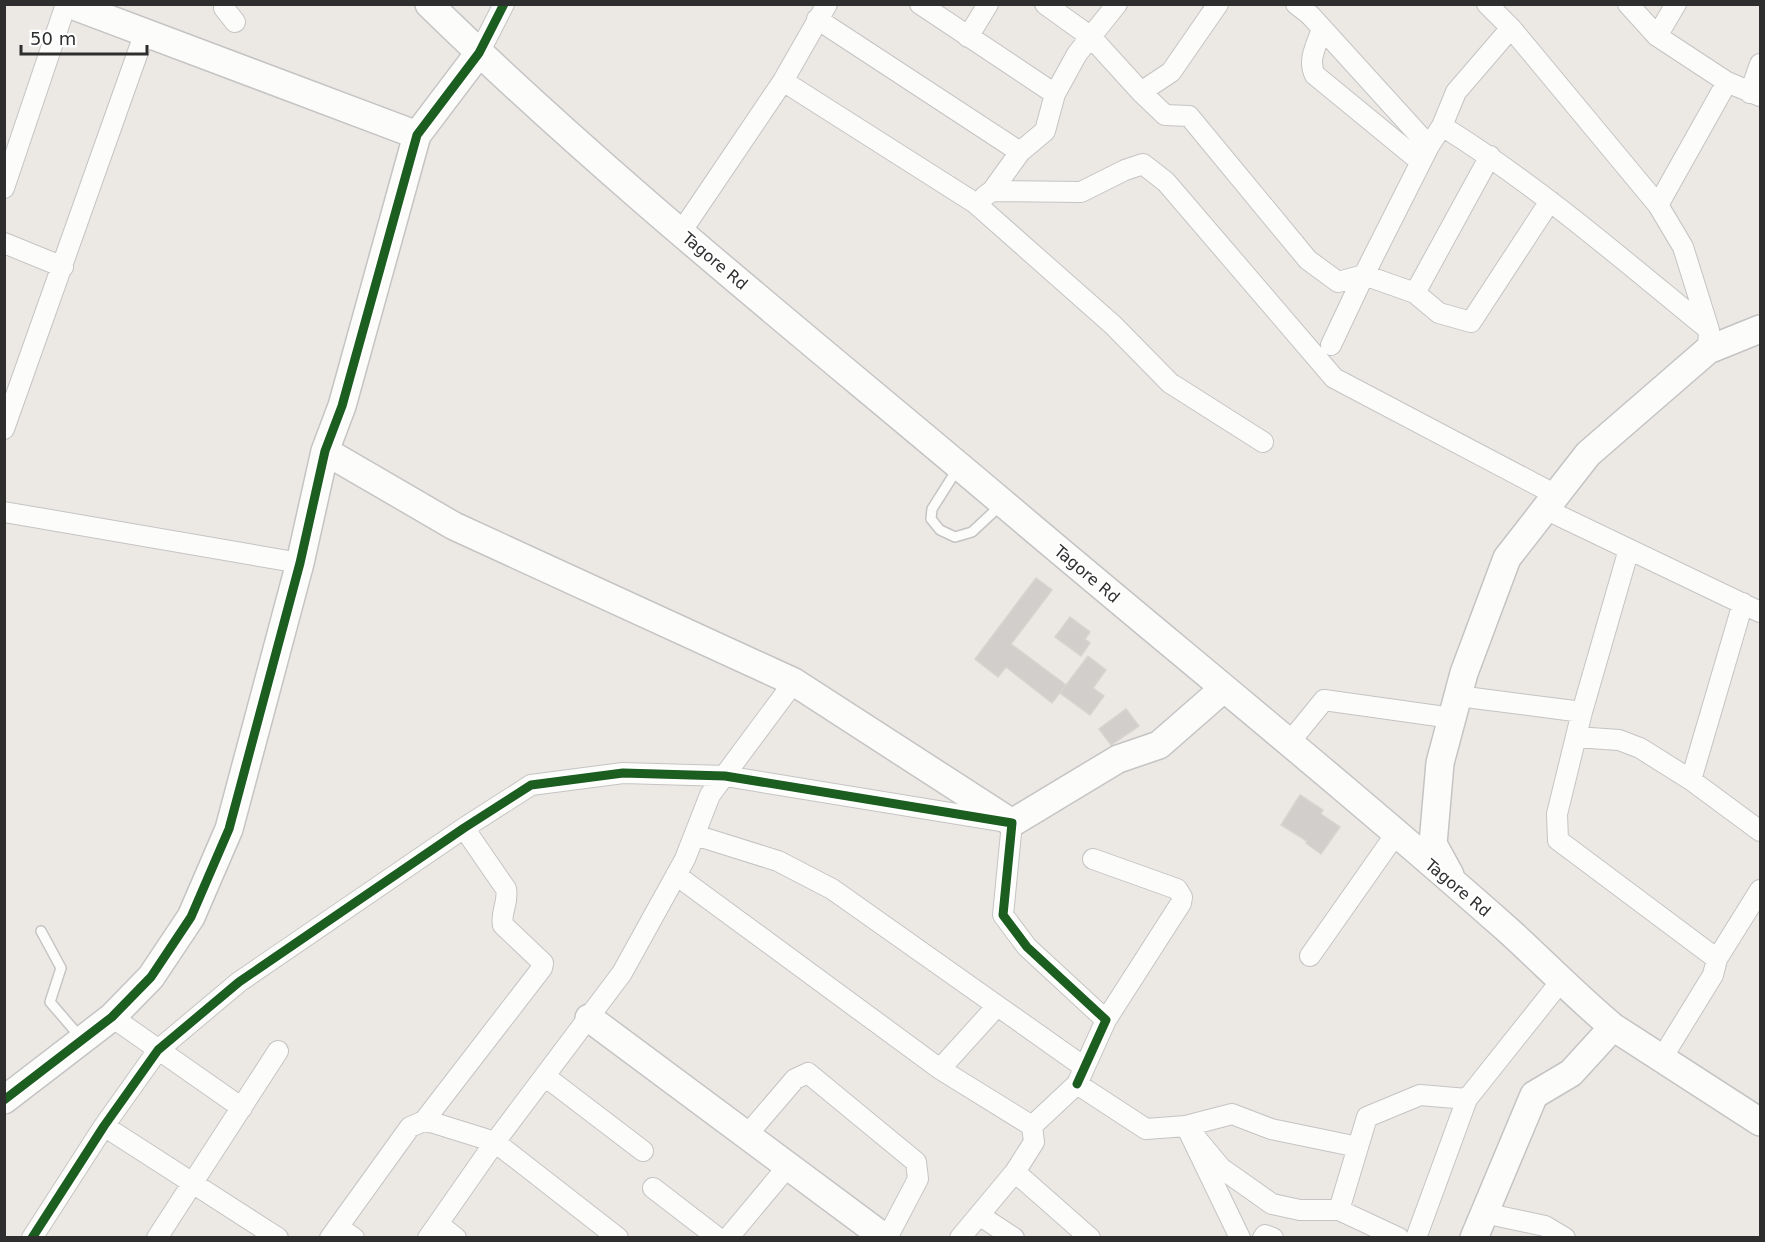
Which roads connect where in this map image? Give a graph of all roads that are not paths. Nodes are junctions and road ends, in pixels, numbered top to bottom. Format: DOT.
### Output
graph roads {
  1 [pos="68,4"];
  2 [pos="225,4"];
  3 [pos="429,4"];
  4 [pos="504,4"];
  5 [pos="920,4"];
  6 [pos="988,4"];
  7 [pos="1045,4"];
  8 [pos="1116,4"];
  9 [pos="1218,4"];
  10 [pos="1296,4"];
  11 [pos="1487,4"];
  12 [pos="1628,4"];
  13 [pos="1676,4"];
  14 [pos="822,12"];
  15 [pos="235,22"];
  16 [pos="1511,28"];
  17 [pos="1322,29"];
  18 [pos="144,35"];
  19 [pos="1657,36"];
  20 [pos="968,37"];
  21 [pos="1091,37"];
  22 [pos="479,53"];
  23 [pos="1761,64"];
  24 [pos="783,81"];
  25 [pos="1727,82"];
  26 [pos="1141,92"];
  27 [pos="1055,94"];
  28 [pos="1755,94"];
  29 [pos="1442,126"];
  30 [pos="417,135"];
  31 [pos="1020,152"];
  32 [pos="1425,154"];
  33 [pos="1490,156"];
  34 [pos="4,188"];
  35 [pos="992,191"];
  36 [pos="1550,201"];
  37 [pos="975,203"];
  38 [pos="1658,205"];
  39 [pos="681,232"];
  40 [pos="4,243"];
  41 [pos="63,267"];
  42 [pos="1364,275"];
  43 [pos="1415,293"];
  44 [pos="1761,329"];
  45 [pos="1708,340"];
  46 [pos="1331,345"];
  47 [pos="4,429"];
  48 [pos="1263,442"];
  49 [pos="325,451"];
  50 [pos="959,465"];
  51 [pos="1551,502"];
  52 [pos="1003,503"];
  53 [pos="4,512"];
  54 [pos="1629,549"];
  55 [pos="300,563"];
  56 [pos="1752,608"];
  57 [pos="794,682"];
  58 [pos="1223,689"];
  59 [pos="1455,707"];
  60 [pos="1582,712"];
  61 [pos="1576,737"];
  62 [pos="1289,742"];
  63 [pos="724,776"];
  64 [pos="1691,780"];
  65 [pos="1011,823"];
  66 [pos="464,828"];
  67 [pos="1761,831"];
  68 [pos="694,835"];
  69 [pos="1395,835"];
  70 [pos="1093,859"];
  71 [pos="676,874"];
  72 [pos="1457,888"];
  73 [pos="1761,890"];
  74 [pos="41,931"];
  75 [pos="1310,956"];
  76 [pos="1717,959"];
  77 [pos="1561,981"];
  78 [pos="997,1006"];
  79 [pos="112,1017"];
  80 [pos="589,1018"];
  81 [pos="1106,1020"];
  82 [pos="1613,1027"];
  83 [pos="82,1040"];
  84 [pos="158,1050"];
  85 [pos="278,1052"];
  86 [pos="1662,1058"];
  87 [pos="940,1069"];
  88 [pos="1081,1076"];
  89 [pos="546,1077"];
  90 [pos="1467,1099"];
  91 [pos="4,1100"];
  92 [pos="242,1108"];
  93 [pos="424,1121"];
  94 [pos="1761,1122"];
  95 [pos="104,1126"];
  96 [pos="1032,1126"];
  97 [pos="1186,1126"];
  98 [pos="747,1135"];
  99 [pos="495,1142"];
  100 [pos="1358,1147"];
  101 [pos="643,1151"];
  102 [pos="788,1166"];
  103 [pos="1015,1172"];
  104 [pos="193,1183"];
  105 [pos="653,1188"];
  106 [pos="1339,1210"];
  107 [pos="979,1215"];
  108 [pos="1479,1225"];
  109 [pos="433,1231"];
  110 [pos="341,1234"];
  111 [pos="738,1234"];
  112 [pos="32,1238"];
  113 [pos="157,1238"];
  114 [pos="278,1238"];
  115 [pos="456,1238"];
  116 [pos="618,1238"];
  117 [pos="718,1238"];
  118 [pos="886,1238"];
  119 [pos="960,1238"];
  120 [pos="1014,1238"];
  121 [pos="1090,1238"];
  122 [pos="1240,1238"];
  123 [pos="1263,1238"];
  124 [pos="1273,1238"];
  125 [pos="1399,1238"];
  126 [pos="1416,1238"];
  127 [pos="1565,1238"];
  1 -- 18 [label="street"];
  1 -- 34 [label="street"];
  2 -- 15 [label="street"];
  3 -- 22 [label="street, Tagore Rd"];
  4 -- 22 [label="street"];
  5 -- 20 [label="street"];
  6 -- 20 [label="street"];
  7 -- 21 [label="street"];
  8 -- 21 [label="street"];
  9 -- 26 [label="street"];
  10 -- 17 [label="street"];
  11 -- 16 [label="street"];
  12 -- 19 [label="street"];
  13 -- 19 [label="street"];
  14 -- 24 [label="street"];
  14 -- 31 [label="street"];
  16 -- 29 [label="street"];
  16 -- 38 [label="street"];
  17 -- 32 [label="street"];
  17 -- 32 [label="street"];
  18 -- 30 [label="street"];
  18 -- 41 [label="street"];
  19 -- 25 [label="street"];
  20 -- 27 [label="street"];
  21 -- 26 [label="street"];
  21 -- 27 [label="street"];
  22 -- 30 [label="street"];
  22 -- 39 [label="street, Tagore Rd"];
  23 -- 28 [label="street"];
  24 -- 37 [label="street"];
  24 -- 39 [label="street"];
  25 -- 28 [label="street"];
  25 -- 38 [label="street"];
  26 -- 42 [label="street"];
  27 -- 31 [label="street"];
  29 -- 32 [label="street"];
  29 -- 33 [label="street"];
  30 -- 49 [label="street"];
  31 -- 35 [label="street"];
  32 -- 42 [label="street"];
  33 -- 36 [label="street"];
  33 -- 43 [label="street"];
  35 -- 37 [label="street"];
  35 -- 51 [label="street"];
  36 -- 43 [label="street"];
  36 -- 45 [label="street"];
  37 -- 48 [label="street"];
  38 -- 45 [label="street"];
  39 -- 50 [label="street, Tagore Rd"];
  40 -- 41 [label="street"];
  41 -- 47 [label="street"];
  42 -- 43 [label="street"];
  42 -- 46 [label="street"];
  44 -- 45 [label="street"];
  45 -- 51 [label="street"];
  49 -- 55 [label="street"];
  49 -- 57 [label="street"];
  50 -- 52 [label="street, Tagore Rd"];
  50 -- 52 [label="lane"];
  51 -- 54 [label="street"];
  51 -- 59 [label="street"];
  52 -- 58 [label="street, Tagore Rd"];
  53 -- 55 [label="street"];
  54 -- 56 [label="street"];
  54 -- 60 [label="street"];
  55 -- 79 [label="street"];
  56 -- 64 [label="street"];
  57 -- 63 [label="street"];
  57 -- 65 [label="street"];
  58 -- 62 [label="street, Tagore Rd"];
  58 -- 65 [label="street"];
  59 -- 60 [label="street"];
  59 -- 62 [label="street"];
  59 -- 72 [label="street"];
  60 -- 61 [label="street"];
  61 -- 64 [label="street"];
  61 -- 76 [label="street"];
  62 -- 69 [label="street, Tagore Rd"];
  63 -- 65 [label="street"];
  63 -- 66 [label="street"];
  63 -- 68 [label="street"];
  64 -- 67 [label="street"];
  65 -- 81 [label="street"];
  66 -- 84 [label="street"];
  66 -- 93 [label="street"];
  68 -- 71 [label="street"];
  68 -- 78 [label="street"];
  69 -- 72 [label="street, Tagore Rd"];
  69 -- 75 [label="street"];
  70 -- 81 [label="street"];
  71 -- 80 [label="street"];
  71 -- 87 [label="street"];
  72 -- 77 [label="street, Tagore Rd"];
  73 -- 76 [label="street"];
  74 -- 83 [label="lane"];
  76 -- 86 [label="street"];
  77 -- 82 [label="street, Tagore Rd"];
  77 -- 90 [label="street"];
  78 -- 87 [label="street"];
  78 -- 88 [label="street"];
  79 -- 83 [label="street"];
  79 -- 84 [label="street"];
  80 -- 89 [label="street"];
  80 -- 98 [label="street"];
  81 -- 88 [label="street"];
  82 -- 86 [label="street, Tagore Rd"];
  82 -- 108 [label="street"];
  83 -- 91 [label="street"];
  84 -- 92 [label="street"];
  84 -- 95 [label="street"];
  85 -- 92 [label="street"];
  86 -- 94 [label="street, Tagore Rd"];
  87 -- 96 [label="street"];
  88 -- 96 [label="street"];
  88 -- 97 [label="street"];
  89 -- 99 [label="street"];
  89 -- 101 [label="street"];
  90 -- 100 [label="street"];
  90 -- 126 [label="street"];
  92 -- 104 [label="street"];
  93 -- 99 [label="street"];
  93 -- 110 [label="street"];
  95 -- 104 [label="street"];
  95 -- 112 [label="street"];
  96 -- 103 [label="street"];
  97 -- 100 [label="street"];
  97 -- 106 [label="street"];
  97 -- 122 [label="street"];
  98 -- 102 [label="street"];
  98 -- 118 [label="street"];
  99 -- 109 [label="street"];
  99 -- 116 [label="street"];
  100 -- 106 [label="street"];
  102 -- 111 [label="street"];
  102 -- 118 [label="street"];
  103 -- 107 [label="street"];
  103 -- 121 [label="street"];
  104 -- 113 [label="street"];
  104 -- 114 [label="street"];
  105 -- 117 [label="street"];
  106 -- 125 [label="street"];
  107 -- 119 [label="street"];
  107 -- 120 [label="street"];
  108 -- 127 [label="street"];
  109 -- 115 [label="street"];
  123 -- 124 [label="street"];
}
